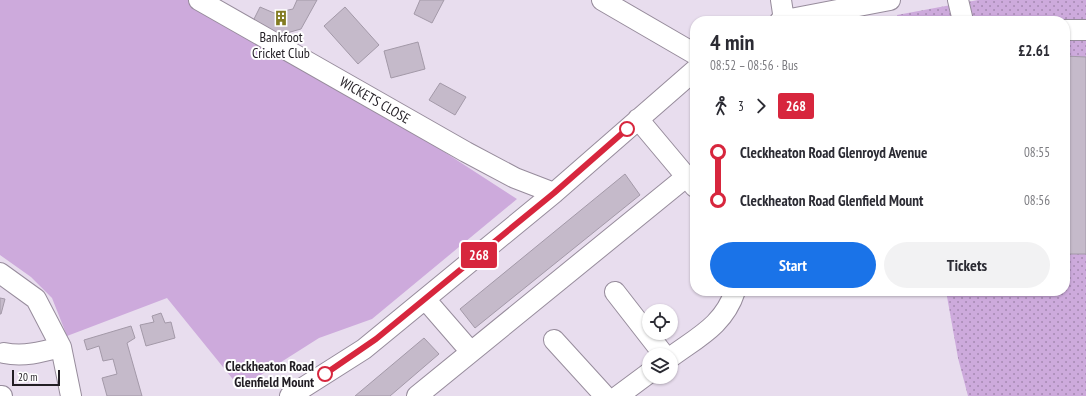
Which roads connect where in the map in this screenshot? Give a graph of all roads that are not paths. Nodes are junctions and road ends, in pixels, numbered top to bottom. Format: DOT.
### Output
graph roads {
  1 [pos="199,0"];
  2 [pos="781,0"];
  3 [pos="890,0"];
  4 [pos="958,0"];
  5 [pos="605,1"];
  6 [pos="847,4"];
  7 [pos="782,16"];
  8 [pos="798,16"];
  9 [pos="962,16"];
  10 [pos="1070,30"];
  11 [pos="1086,30"];
  12 [pos="690,51"];
  13 [pos="690,74"];
  14 [pos="638,119"];
  15 [pos="690,181"];
  16 [pos="690,183"];
  17 [pos="554,193"];
  18 [pos="0,273"];
  19 [pos="615,292"];
  20 [pos="733,296"];
  21 [pos="425,299"];
  22 [pos="554,340"];
  23 [pos="61,347"];
  24 [pos="659,348"];
  25 [pos="471,352"];
  26 [pos="678,352"];
  27 [pos="4,353"];
  28 [pos="642,379"];
  29 [pos="295,394"];
  30 [pos="625,394"];
  31 [pos="71,396"];
  32 [pos="417,396"];
  33 [pos="605,396"];
  1 -- 17 [label="street, WICKETS CLOSE"];
  2 -- 7 [label="street"];
  3 -- 6 [label="street"];
  4 -- 9 [label="street"];
  5 -- 12 [label="street"];
  6 -- 8 [label="street"];
  10 -- 11 [label="street"];
  13 -- 14 [label="street"];
  14 -- 15 [label="street"];
  14 -- 17 [label="street"];
  16 -- 25 [label="street"];
  17 -- 21 [label="street"];
  18 -- 23 [label="street"];
  19 -- 24 [label="street"];
  20 -- 26 [label="street"];
  21 -- 25 [label="street"];
  21 -- 29 [label="street"];
  22 -- 33 [label="street"];
  23 -- 27 [label="street"];
  23 -- 31 [label="street"];
  25 -- 32 [label="street"];
  28 -- 30 [label="street"];
}
